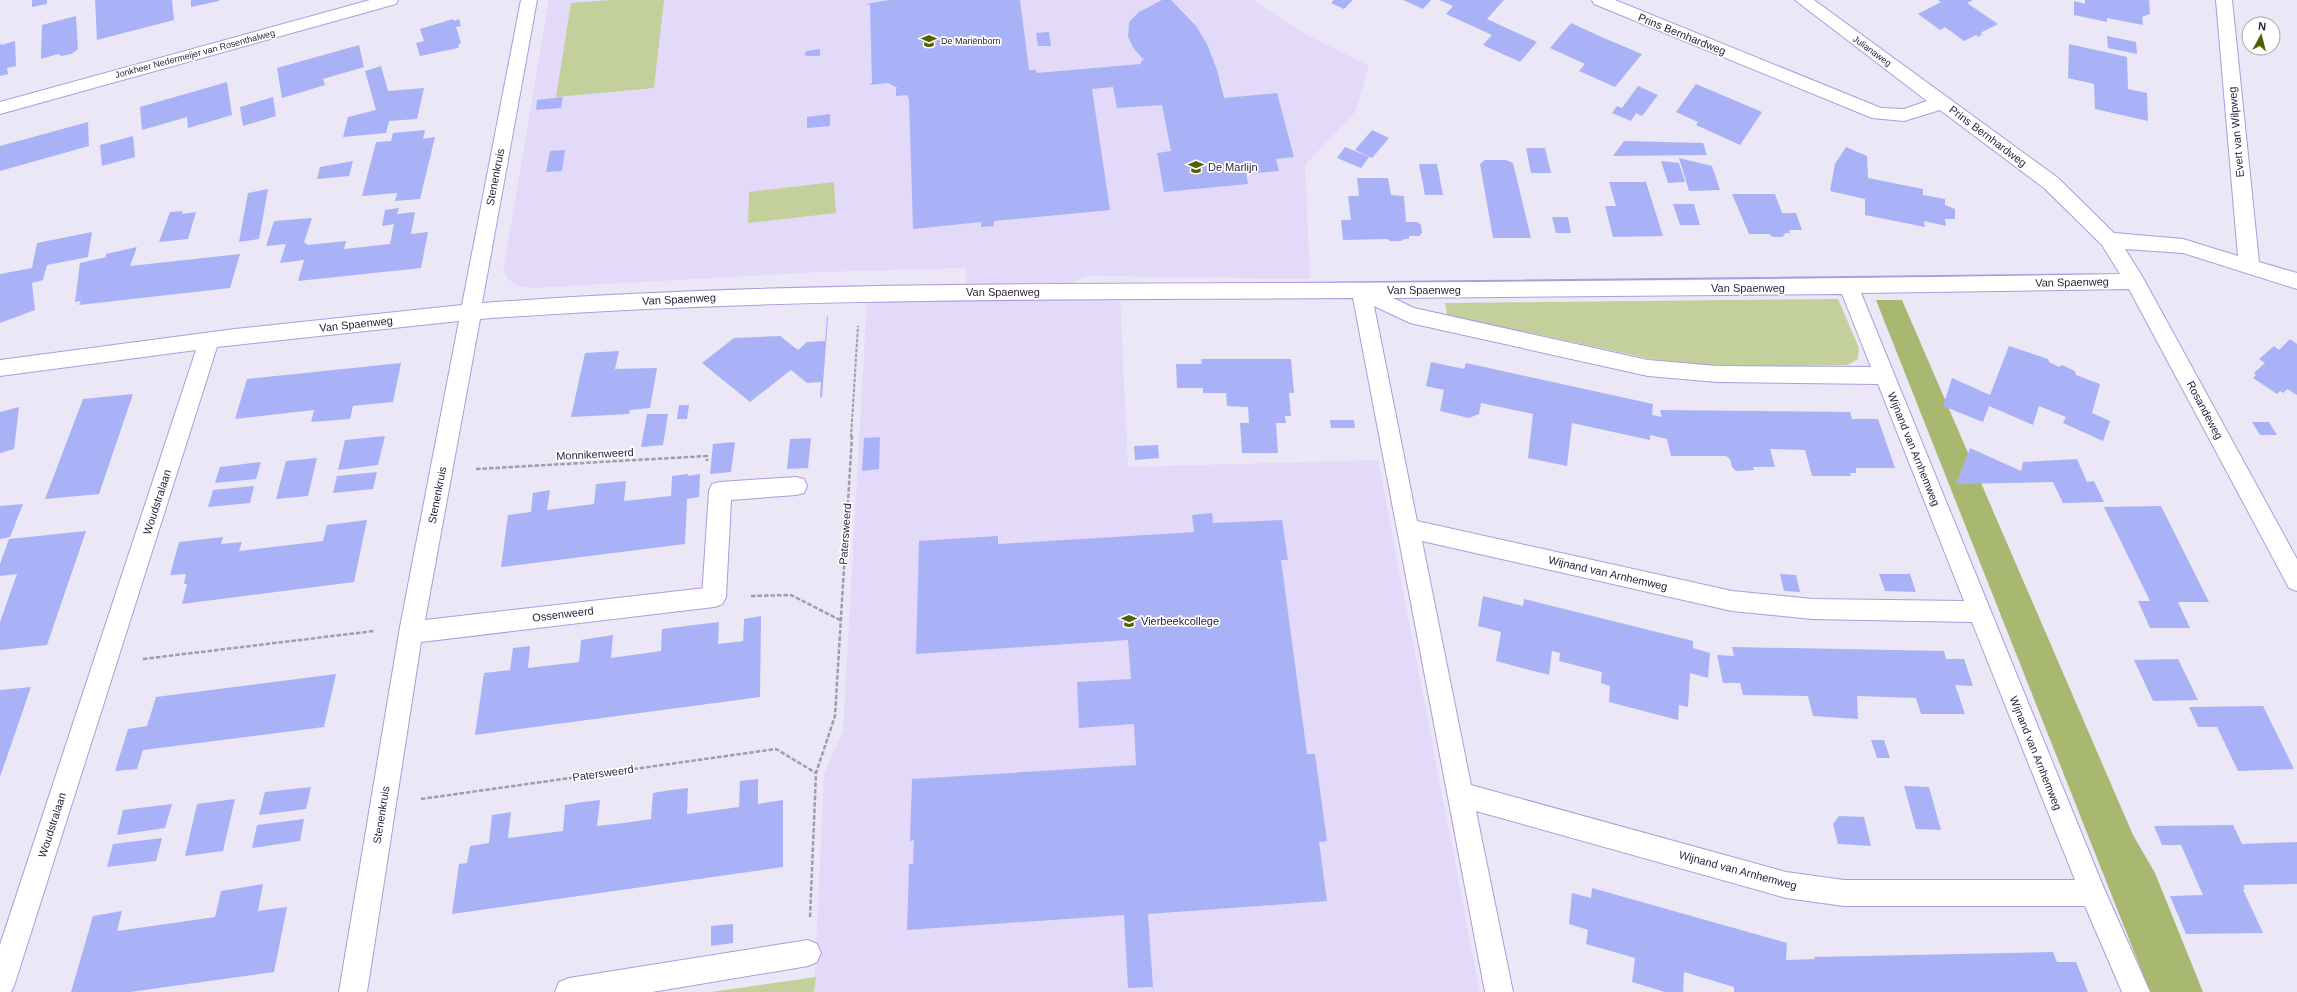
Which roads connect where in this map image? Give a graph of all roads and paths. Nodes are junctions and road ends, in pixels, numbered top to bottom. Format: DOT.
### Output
graph roads {
  1 [pos="390,0"];
  2 [pos="529,0"];
  3 [pos="1600,0"];
  4 [pos="1803,0"];
  5 [pos="2224,0"];
  6 [pos="1941,102"];
  7 [pos="0,108"];
  8 [pos="2109,240"];
  9 [pos="2249,264"];
  10 [pos="2135,281"];
  11 [pos="2297,281"];
  12 [pos="1849,287"];
  13 [pos="1361,290"];
  14 [pos="860,292"];
  15 [pos="470,312"];
  16 [pos="209,340"];
  17 [pos="0,368"];
  18 [pos="1885,376"];
  19 [pos="442,470"];
  20 [pos="796,486"];
  21 [pos="720,491"];
  22 [pos="1407,528"];
  23 [pos="2297,580"];
  24 [pos="714,597"];
  25 [pos="1980,612"];
  26 [pos="840,620"];
  27 [pos="412,630"];
  28 [pos="104,663"];
  29 [pos="816,773"];
  30 [pos="1462,795"];
  31 [pos="383,805"];
  32 [pos="2093,893"];
  33 [pos="808,953"];
  34 [pos="0,986"];
  35 [pos="353,992"];
  36 [pos="569,992"];
  37 [pos="1499,992"];
  38 [pos="2136,992"];
  1 -- 7 [label="street, Jonkheer Nedermeijer van Rosenthalweg"];
  2 -- 15 [label="street, Stenenkruis"];
  3 -- 6 [label="street, Prins Bernhardweg"];
  4 -- 6 [label="street, Julianaweg"];
  5 -- 9 [label="street, Evert van Wilpweg"];
  6 -- 8 [label="street, Prins Bernhardweg"];
  8 -- 9 [label="street"];
  8 -- 10 [label="street, Rosandeweg"];
  9 -- 11 [label="street"];
  10 -- 12 [label="street, Van Spaenweg"];
  10 -- 23 [label="street, Rosandeweg"];
  12 -- 13 [label="street, Van Spaenweg"];
  12 -- 18 [label="street, Wijnand van Arnhemweg"];
  13 -- 14 [label="street, Van Spaenweg"];
  13 -- 18 [label="street, Van Spaenweg"];
  13 -- 22 [label="street"];
  14 -- 15 [label="street, Van Spaenweg"];
  14 -- 26 [label="path, Patersweerd"];
  15 -- 16 [label="street, Van Spaenweg"];
  15 -- 19 [label="street, Stenenkruis"];
  16 -- 17 [label="street, Van Spaenweg"];
  16 -- 28 [label="street, Woudstralaan"];
  18 -- 25 [label="street, Wijnand van Arnhemweg"];
  19 -- 21 [label="path, Monnikenweerd"];
  19 -- 27 [label="street, Stenenkruis"];
  20 -- 21 [label="street"];
  21 -- 24 [label="street"];
  22 -- 25 [label="street, Wijnand van Arnhemweg"];
  22 -- 30 [label="street"];
  24 -- 26 [label="path"];
  24 -- 27 [label="street, Ossenweerd"];
  25 -- 32 [label="street, Wijnand van Arnhemweg"];
  26 -- 29 [label="path, Patersweerd"];
  27 -- 28 [label="path"];
  27 -- 31 [label="street, Stenenkruis"];
  28 -- 34 [label="street, Woudstralaan"];
  29 -- 31 [label="path, Patersweerd"];
  29 -- 33 [label="path, Patersweerd"];
  30 -- 32 [label="street, Wijnand van Arnhemweg"];
  30 -- 37 [label="street"];
  31 -- 35 [label="street, Stenenkruis"];
  32 -- 38 [label="street, Wijnand van Arnhemweg"];
  33 -- 36 [label="street"];
}
